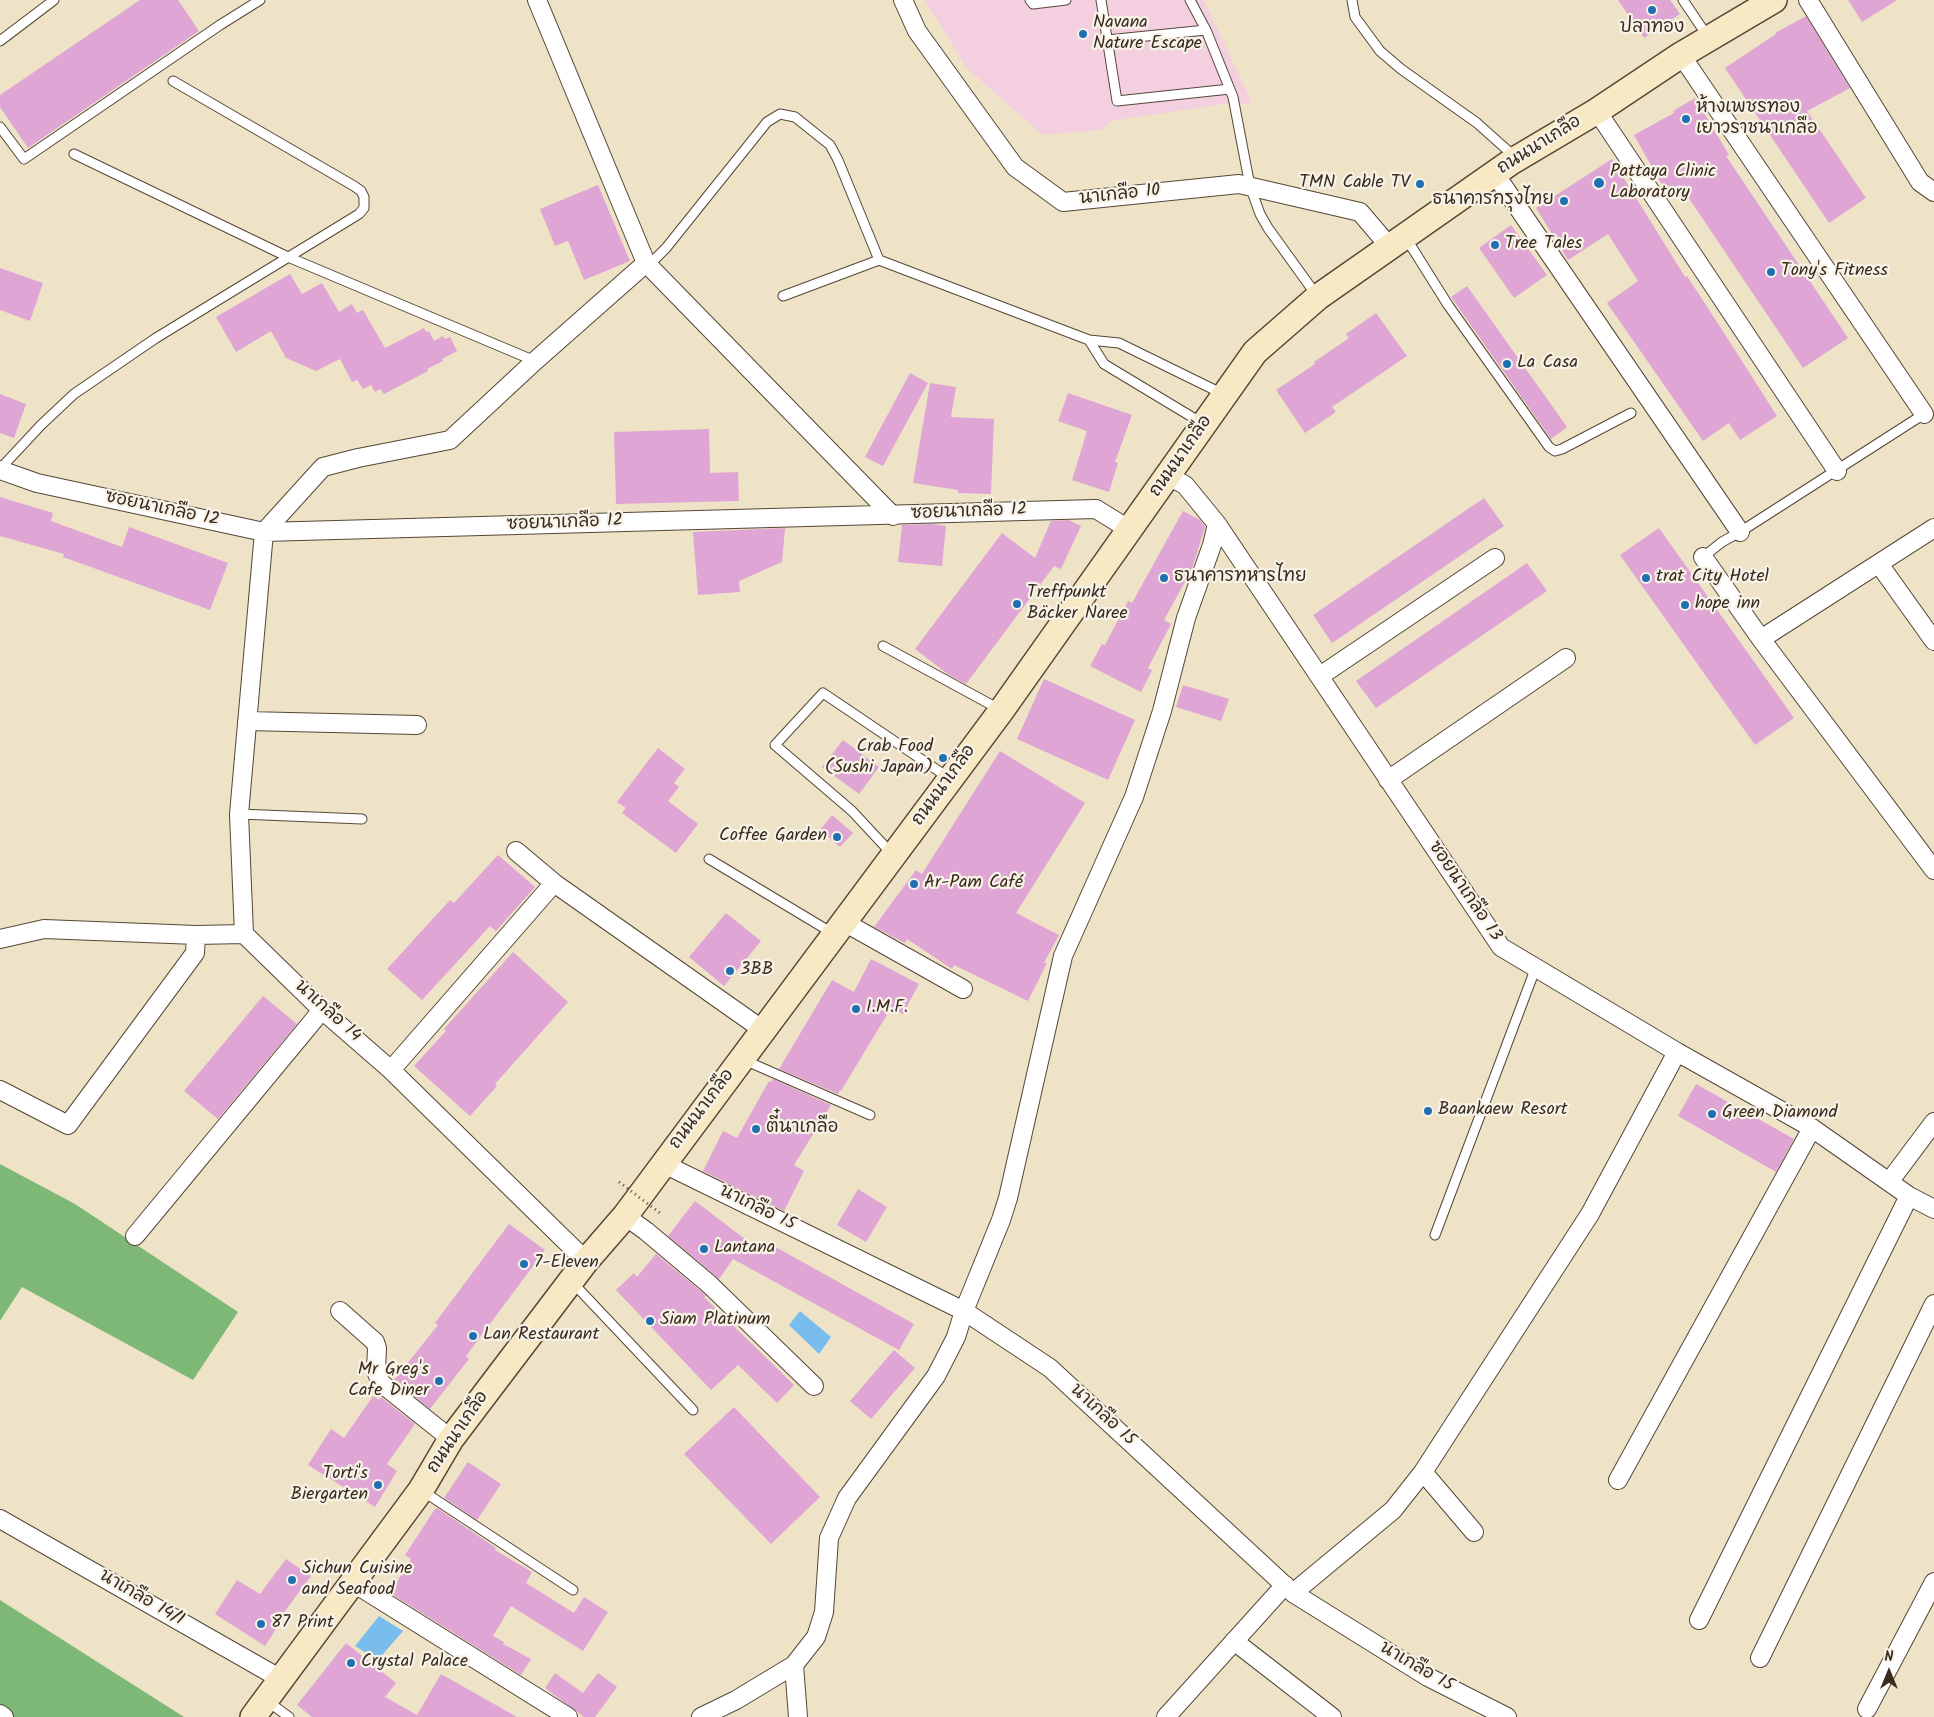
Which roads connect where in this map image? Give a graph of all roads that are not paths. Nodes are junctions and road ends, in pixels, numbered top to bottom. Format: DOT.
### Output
graph roads {
  1 [pos="54,0"];
  2 [pos="260,0"];
  3 [pos="537,0"];
  4 [pos="903,0"];
  5 [pos="1030,0"];
  6 [pos="1066,0"];
  7 [pos="1101,0"];
  8 [pos="1190,0"];
  9 [pos="1352,0"];
  10 [pos="1683,0"];
  11 [pos="1774,0"];
  12 [pos="1808,0"];
  13 [pos="1206,30"];
  14 [pos="1709,39"];
  15 [pos="1107,40"];
  16 [pos="0,41"];
  17 [pos="1681,55"];
  18 [pos="173,81"];
  19 [pos="1230,89"];
  20 [pos="1597,111"];
  21 [pos="0,126"];
  22 [pos="74,154"];
  23 [pos="1517,159"];
  24 [pos="1495,174"];
  25 [pos="1250,186"];
  26 [pos="1934,192"];
  27 [pos="1397,241"];
  28 [pos="288,257"];
  29 [pos="879,260"];
  30 [pos="648,264"];
  31 [pos="783,296"];
  32 [pos="1318,297"];
  33 [pos="1088,340"];
  34 [pos="535,361"];
  35 [pos="1225,395"];
  36 [pos="1631,413"];
  37 [pos="1924,414"];
  38 [pos="1204,424"];
  39 [pos="0,469"];
  40 [pos="1837,471"];
  41 [pos="1168,476"];
  42 [pos="894,516"];
  43 [pos="1217,524"];
  44 [pos="1934,528"];
  45 [pos="1130,530"];
  46 [pos="264,532"];
  47 [pos="1740,532"];
  48 [pos="1703,557"];
  49 [pos="1495,558"];
  50 [pos="1879,564"];
  51 [pos="1762,639"];
  52 [pos="1934,641"];
  53 [pos="883,646"];
  54 [pos="1566,658"];
  55 [pos="1320,676"];
  56 [pos="1001,711"];
  57 [pos="247,721"];
  58 [pos="418,725"];
  59 [pos="950,779"];
  60 [pos="1388,780"];
  61 [pos="239,814"];
  62 [pos="362,819"];
  63 [pos="516,851"];
  64 [pos="894,856"];
  65 [pos="709,859"];
  66 [pos="1934,870"];
  67 [pos="554,882"];
  68 [pos="839,928"];
  69 [pos="244,934"];
  70 [pos="196,935"];
  71 [pos="0,939"];
  72 [pos="1536,967"];
  73 [pos="963,989"];
  74 [pos="322,1010"];
  75 [pos="763,1030"];
  76 [pos="1676,1052"];
  77 [pos="741,1059"];
  78 [pos="391,1070"];
  79 [pos="0,1090"];
  80 [pos="870,1115"];
  81 [pos="1934,1122"];
  82 [pos="1812,1128"];
  83 [pos="664,1164"];
  84 [pos="1888,1182"];
  85 [pos="1909,1196"];
  86 [pos="1934,1209"];
  87 [pos="625,1216"];
  88 [pos="1435,1235"];
  89 [pos="135,1236"];
  90 [pos="586,1261"];
  91 [pos="571,1281"];
  92 [pos="1934,1304"];
  93 [pos="340,1311"];
  94 [pos="964,1311"];
  95 [pos="814,1386"];
  96 [pos="693,1410"];
  97 [pos="451,1440"];
  98 [pos="1423,1472"];
  99 [pos="1618,1480"];
  100 [pos="421,1490"];
  101 [pos="0,1519"];
  102 [pos="1474,1532"];
  103 [pos="352,1582"];
  104 [pos="1934,1582"];
  105 [pos="1289,1589"];
  106 [pos="573,1590"];
  107 [pos="1699,1620"];
  108 [pos="1234,1641"];
  109 [pos="1760,1658"];
  110 [pos="794,1665"];
  111 [pos="281,1679"];
  112 [pos="259,1708"];
  113 [pos="1867,1709"];
  114 [pos="0,1714"];
  115 [pos="4,1717"];
  116 [pos="289,1717"];
  117 [pos="568,1717"];
  118 [pos="701,1717"];
  119 [pos="798,1717"];
  120 [pos="1166,1717"];
  121 [pos="1332,1717"];
  122 [pos="1507,1717"];
  1 -- 16 [label="lane"];
  2 -- 21 [label="lane"];
  3 -- 30 [label="street"];
  4 -- 25 [label="street, นาเกลือ 10"];
  5 -- 6 [label="lane"];
  7 -- 15 [label="lane"];
  8 -- 13 [label="lane"];
  9 -- 23 [label="lane"];
  10 -- 14 [label="lane"];
  11 -- 14 [label="street, ถนนนาเกลือ"];
  12 -- 26 [label="street"];
  13 -- 15 [label="lane"];
  13 -- 19 [label="lane"];
  14 -- 17 [label="street, ถนนนาเกลือ"];
  15 -- 19 [label="lane"];
  17 -- 20 [label="street, ถนนนาเกลือ"];
  17 -- 37 [label="street"];
  18 -- 28 [label="lane"];
  19 -- 25 [label="lane"];
  20 -- 23 [label="street, ถนนนาเกลือ"];
  20 -- 40 [label="street"];
  22 -- 28 [label="lane"];
  23 -- 24 [label="street, ถนนนาเกลือ"];
  24 -- 27 [label="street, ถนนนาเกลือ"];
  24 -- 47 [label="street"];
  25 -- 27 [label="street, นาเกลือ 10"];
  25 -- 32 [label="lane"];
  27 -- 32 [label="street, ถนนนาเกลือ"];
  27 -- 36 [label="lane"];
  28 -- 34 [label="lane"];
  28 -- 39 [label="lane"];
  29 -- 30 [label="lane"];
  29 -- 31 [label="lane"];
  29 -- 33 [label="lane"];
  30 -- 34 [label="street"];
  30 -- 42 [label="street"];
  32 -- 35 [label="street, ถนนนาเกลือ"];
  33 -- 35 [label="lane"];
  33 -- 38 [label="lane"];
  34 -- 46 [label="street"];
  35 -- 38 [label="street, ถนนนาเกลือ"];
  37 -- 40 [label="lane"];
  38 -- 41 [label="street, ถนนนาเกลือ"];
  39 -- 46 [label="street, ซอยนาเกลือ 12"];
  40 -- 47 [label="lane"];
  41 -- 43 [label="street, ซอยนาเกลือ 13"];
  41 -- 45 [label="street, ถนนนาเกลือ"];
  42 -- 45 [label="street, ซอยนาเกลือ 12"];
  42 -- 46 [label="street, ซอยนาเกลือ 12"];
  43 -- 55 [label="street, ซอยนาเกลือ 13"];
  43 -- 94 [label="street"];
  44 -- 50 [label="street"];
  45 -- 56 [label="street, ถนนนาเกลือ"];
  46 -- 57 [label="street"];
  47 -- 48 [label="lane"];
  48 -- 51 [label="street"];
  49 -- 55 [label="street"];
  50 -- 51 [label="street"];
  50 -- 52 [label="street"];
  51 -- 66 [label="street"];
  53 -- 56 [label="lane"];
  54 -- 60 [label="street"];
  55 -- 60 [label="street, ซอยนาเกลือ 13"];
  56 -- 59 [label="street, ถนนนาเกลือ"];
  57 -- 58 [label="street"];
  57 -- 61 [label="street"];
  59 -- 64 [label="street, ถนนนาเกลือ"];
  59 -- 64 [label="lane"];
  60 -- 72 [label="street, ซอยนาเกลือ 13"];
  61 -- 62 [label="lane"];
  61 -- 69 [label="street"];
  63 -- 67 [label="street"];
  64 -- 68 [label="street, ถนนนาเกลือ"];
  65 -- 68 [label="lane"];
  67 -- 75 [label="street"];
  67 -- 78 [label="street"];
  68 -- 73 [label="street"];
  68 -- 75 [label="street, ถนนนาเกลือ"];
  69 -- 70 [label="street"];
  69 -- 74 [label="street, นาเกลือ 14"];
  70 -- 71 [label="street"];
  70 -- 79 [label="street"];
  72 -- 76 [label="street, ซอยนาเกลือ 13"];
  72 -- 88 [label="lane"];
  74 -- 78 [label="street, นาเกลือ 14"];
  74 -- 89 [label="street"];
  75 -- 77 [label="street, ถนนนาเกลือ"];
  76 -- 82 [label="street, ซอยนาเกลือ 13"];
  76 -- 98 [label="street"];
  77 -- 80 [label="lane"];
  77 -- 83 [label="street, ถนนนาเกลือ"];
  78 -- 90 [label="street, นาเกลือ 14"];
  81 -- 84 [label="street"];
  82 -- 84 [label="street, ซอยนาเกลือ 13"];
  82 -- 99 [label="street"];
  83 -- 87 [label="street, ถนนนาเกลือ"];
  83 -- 94 [label="street, นาเกลือ 15"];
  84 -- 85 [label="street, ซอยนาเกลือ 13"];
  85 -- 86 [label="street, ซอยนาเกลือ 13"];
  85 -- 107 [label="street"];
  87 -- 90 [label="street, ถนนนาเกลือ"];
  87 -- 95 [label="street"];
  90 -- 91 [label="street, ถนนนาเกลือ"];
  91 -- 96 [label="lane"];
  91 -- 97 [label="street, ถนนนาเกลือ"];
  92 -- 109 [label="street"];
  93 -- 97 [label="street"];
  94 -- 105 [label="street, นาเกลือ 15"];
  94 -- 110 [label="street"];
  97 -- 100 [label="street, ถนนนาเกลือ"];
  98 -- 102 [label="street"];
  98 -- 105 [label="street"];
  100 -- 103 [label="street, ถนนนาเกลือ"];
  100 -- 106 [label="lane"];
  101 -- 111 [label="street, นาเกลือ 14/1"];
  103 -- 111 [label="street, ถนนนาเกลือ"];
  103 -- 117 [label="street"];
  104 -- 113 [label="street"];
  105 -- 108 [label="street"];
  105 -- 122 [label="street, นาเกลือ 15"];
  108 -- 120 [label="street"];
  108 -- 121 [label="street"];
  110 -- 118 [label="street"];
  110 -- 119 [label="street"];
  111 -- 112 [label="street, ถนนนาเกลือ"];
  112 -- 116 [label="lane"];
  114 -- 115 [label="street"];
}
